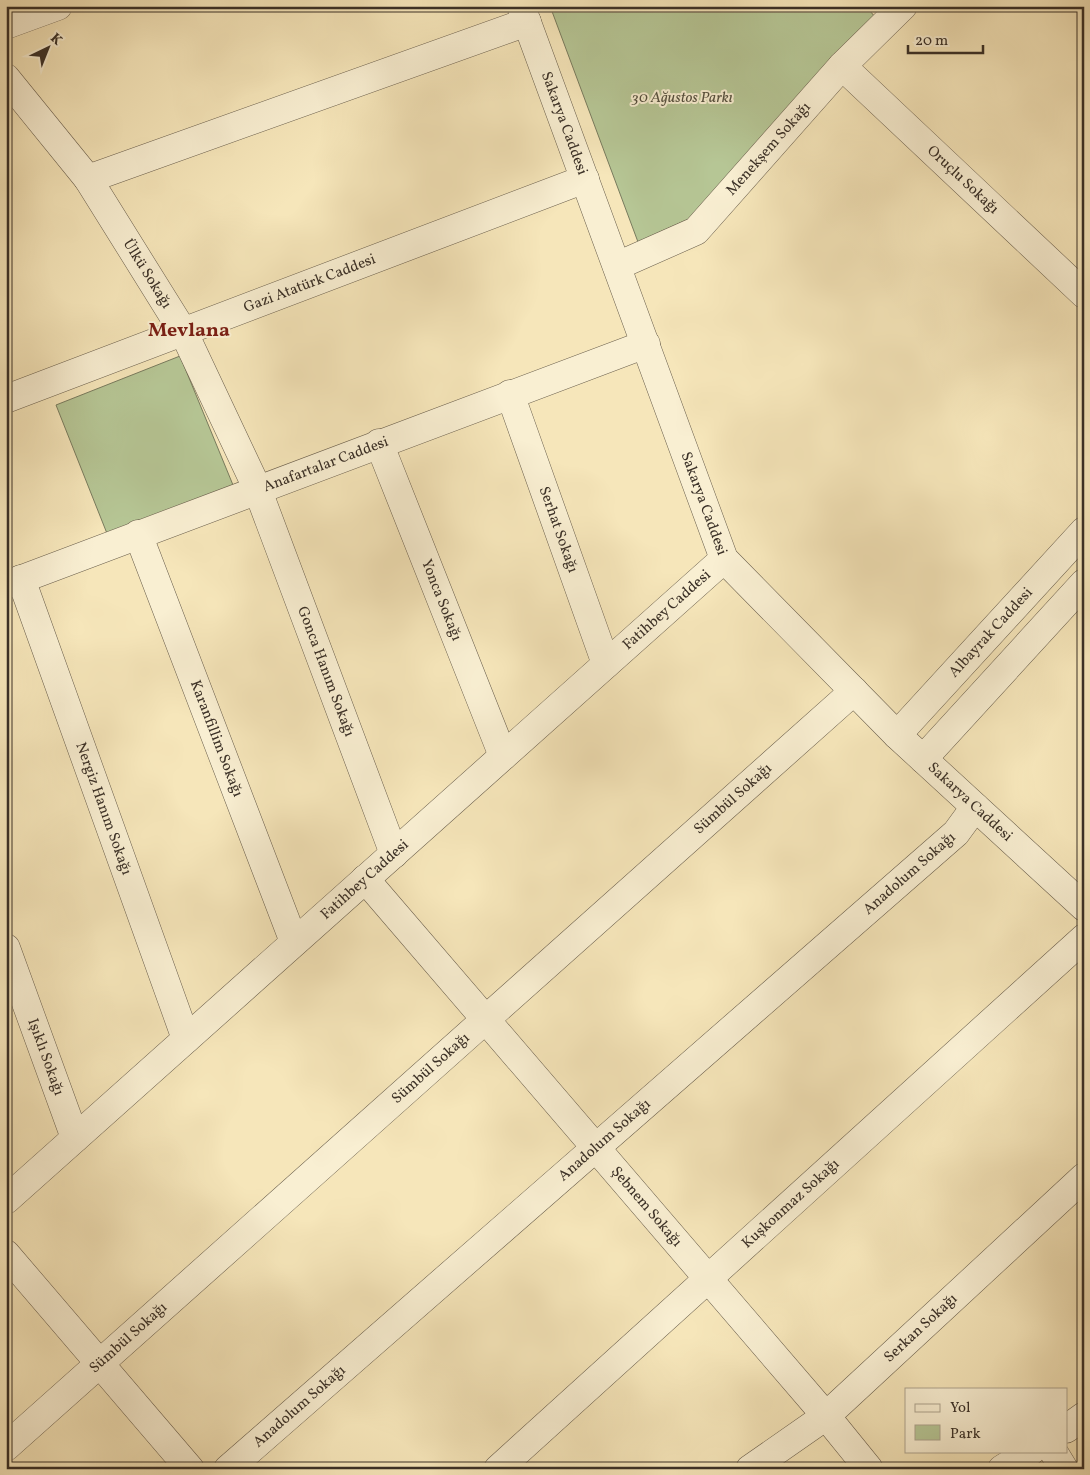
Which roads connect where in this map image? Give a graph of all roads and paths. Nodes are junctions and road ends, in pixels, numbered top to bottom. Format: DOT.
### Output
graph roads {
  1 [pos="58,6"];
  2 [pos="895,9"];
  3 [pos="524,14"];
  4 [pos="6,25"];
  5 [pos="842,66"];
  6 [pos="6,78"];
  7 [pos="585,178"];
  8 [pos="88,179"];
  9 [pos="618,266"];
  10 [pos="1084,294"];
  11 [pos="184,332"];
  12 [pos="646,344"];
  13 [pos="510,394"];
  14 [pos="6,399"];
  15 [pos="379,443"];
  16 [pos="257,488"];
  17 [pos="1084,531"];
  18 [pos="138,534"];
  19 [pos="724,558"];
  20 [pos="13,582"];
  21 [pos="1084,584"];
  22 [pos="606,664"];
  23 [pos="854,691"];
  24 [pos="897,735"];
  25 [pos="503,756"];
  26 [pos="922,759"];
  27 [pos="975,807"];
  28 [pos="394,854"];
  29 [pos="365,879"];
  30 [pos="1084,907"];
  31 [pos="1084,938"];
  32 [pos="294,942"];
  33 [pos="6,948"];
  34 [pos="485,1019"];
  35 [pos="186,1039"];
  36 [pos="75,1138"];
  37 [pos="596,1148"];
  38 [pos="1084,1176"];
  39 [pos="6,1200"];
  40 [pos="6,1254"];
  41 [pos="708,1279"];
  42 [pos="100,1363"];
  43 [pos="826,1416"];
  44 [pos="1084,1416"];
  45 [pos="1068,1427"];
  46 [pos="6,1446"];
  47 [pos="1030,1452"];
  48 [pos="1054,1452"];
  49 [pos="190,1469"];
  50 [pos="228,1469"];
  51 [pos="498,1469"];
  52 [pos="750,1469"];
  53 [pos="868,1469"];
  54 [pos="1002,1469"];
  55 [pos="1064,1469"];
  1 -- 4 [label="street"];
  2 -- 5 [label="street, Menekşem Sokağı"];
  3 -- 7 [label="street, Sakarya Caddesi"];
  3 -- 8 [label="street"];
  5 -- 9 [label="street, Menekşem Sokağı"];
  5 -- 10 [label="street, Oruçlu Sokağı"];
  6 -- 8 [label="street, Ülkü Sokağı"];
  7 -- 9 [label="street, Sakarya Caddesi"];
  7 -- 11 [label="street, Gazi Atatürk Caddesi"];
  8 -- 11 [label="street, Ülkü Sokağı"];
  9 -- 12 [label="street, Sakarya Caddesi"];
  11 -- 14 [label="street, Gazi Atatürk Caddesi"];
  11 -- 16 [label="street, Ülkü Sokağı"];
  12 -- 13 [label="street, Anafartalar Caddesi"];
  12 -- 19 [label="street, Sakarya Caddesi"];
  13 -- 15 [label="street, Anafartalar Caddesi"];
  13 -- 22 [label="street, Serhat Sokağı"];
  15 -- 16 [label="street, Anafartalar Caddesi"];
  15 -- 25 [label="street, Yonca Sokağı"];
  16 -- 18 [label="street, Anafartalar Caddesi"];
  16 -- 28 [label="street, Gonca Hanım Sokağı"];
  17 -- 24 [label="street, Albayrak Caddesi"];
  18 -- 20 [label="street, Anafartalar Caddesi"];
  18 -- 32 [label="street, Karanfillim Sokağı"];
  19 -- 22 [label="street, Fatihbey Caddesi"];
  19 -- 23 [label="street, Sakarya Caddesi"];
  20 -- 35 [label="street, Nergiz Hanım Sokağı"];
  21 -- 26 [label="street"];
  22 -- 25 [label="street, Fatihbey Caddesi"];
  23 -- 24 [label="street, Sakarya Caddesi"];
  23 -- 34 [label="street, Sümbül Sokağı"];
  24 -- 26 [label="street, Sakarya Caddesi"];
  25 -- 28 [label="street, Fatihbey Caddesi"];
  26 -- 27 [label="street, Sakarya Caddesi"];
  27 -- 30 [label="street, Sakarya Caddesi"];
  27 -- 37 [label="street, Anadolum Sokağı"];
  28 -- 29 [label="street, Fatihbey Caddesi"];
  29 -- 32 [label="street, Fatihbey Caddesi"];
  29 -- 34 [label="street, Şebnem Sokağı"];
  31 -- 41 [label="street, Kuşkonmaz Sokağı"];
  32 -- 35 [label="street, Fatihbey Caddesi"];
  33 -- 36 [label="street, Işıklı Sokağı"];
  34 -- 37 [label="street, Şebnem Sokağı"];
  34 -- 42 [label="street, Sümbül Sokağı"];
  35 -- 36 [label="street, Fatihbey Caddesi"];
  36 -- 39 [label="street, Fatihbey Caddesi"];
  37 -- 41 [label="street, Şebnem Sokağı"];
  37 -- 50 [label="street, Anadolum Sokağı"];
  38 -- 43 [label="street, Serkan Sokağı"];
  40 -- 42 [label="street"];
  41 -- 43 [label="street, Şebnem Sokağı"];
  41 -- 51 [label="street, Kuşkonmaz Sokağı"];
  42 -- 46 [label="street, Sümbül Sokağı"];
  42 -- 49 [label="street"];
  43 -- 52 [label="street, Serkan Sokağı"];
  43 -- 53 [label="street, Şebnem Sokağı"];
  44 -- 45 [label="street"];
  47 -- 54 [label="street"];
  48 -- 55 [label="street"];
}
